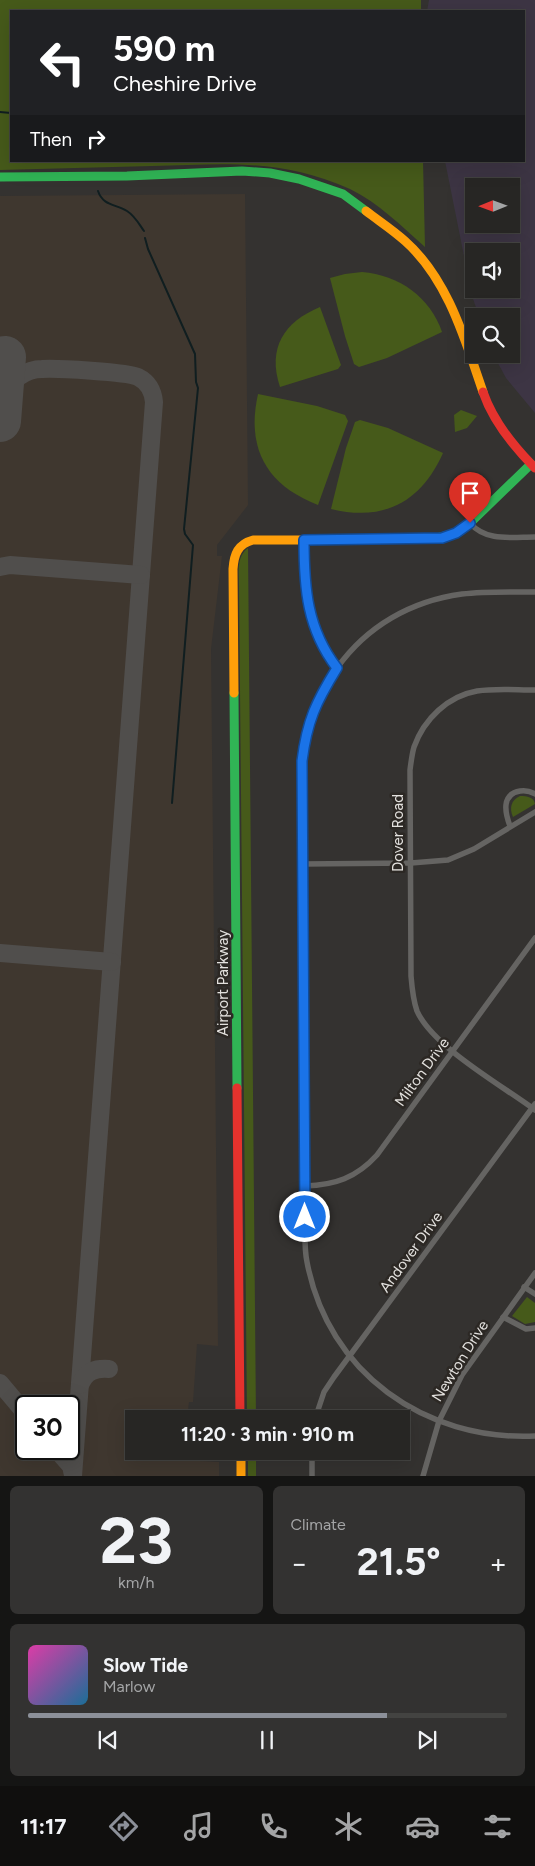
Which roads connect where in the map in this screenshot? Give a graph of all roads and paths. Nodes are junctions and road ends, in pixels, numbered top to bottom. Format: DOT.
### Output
graph roads {
  1 [pos="0,177"];
  2 [pos="533,466"];
  3 [pos="470,523"];
  4 [pos="535,537"];
  5 [pos="304,540"];
  6 [pos="535,592"];
  7 [pos="337,668"];
  8 [pos="535,690"];
  9 [pos="535,794"];
  10 [pos="535,812"];
  11 [pos="510,826"];
  12 [pos="411,863"];
  13 [pos="303,864"];
  14 [pos="535,938"];
  15 [pos="453,1051"];
  16 [pos="534,1107"];
  17 [pos="305,1186"];
  18 [pos="535,1273"];
  19 [pos="524,1287"];
  20 [pos="535,1294"];
  21 [pos="502,1317"];
  22 [pos="535,1328"];
  23 [pos="349,1357"];
  24 [pos="240,1410"];
  25 [pos="318,1410"];
  26 [pos="438,1421"];
  27 [pos="535,1436"];
  28 [pos="241,1460"];
  29 [pos="312,1460"];
  30 [pos="241,1476"];
  31 [pos="312,1476"];
  32 [pos="423,1476"];
  1 -- 2 [label="street"];
  2 -- 3 [label="street"];
  3 -- 4 [label="street"];
  3 -- 5 [label="street"];
  5 -- 7 [label="street"];
  5 -- 24 [label="street, Airport Parkway"];
  6 -- 7 [label="street"];
  7 -- 13 [label="street"];
  8 -- 12 [label="street, Dover Road"];
  9 -- 11 [label="street"];
  10 -- 11 [label="street"];
  11 -- 12 [label="street"];
  12 -- 13 [label="street"];
  12 -- 15 [label="street, Dover Road"];
  13 -- 17 [label="street"];
  14 -- 15 [label="street, Milton Drive"];
  15 -- 16 [label="street, Dover Road"];
  15 -- 17 [label="street, Milton Drive"];
  16 -- 23 [label="street, Andover Drive"];
  17 -- 23 [label="street"];
  18 -- 19 [label="street, Newton Drive"];
  19 -- 20 [label="street"];
  19 -- 21 [label="street, Newton Drive"];
  21 -- 22 [label="street, Newton Drive"];
  21 -- 26 [label="street, Newton Drive"];
  23 -- 25 [label="street, Andover Drive"];
  23 -- 26 [label="street"];
  26 -- 27 [label="street"];
  26 -- 32 [label="street, Newton Drive"];
  28 -- 30 [label="street"];
  29 -- 31 [label="street"];
}
